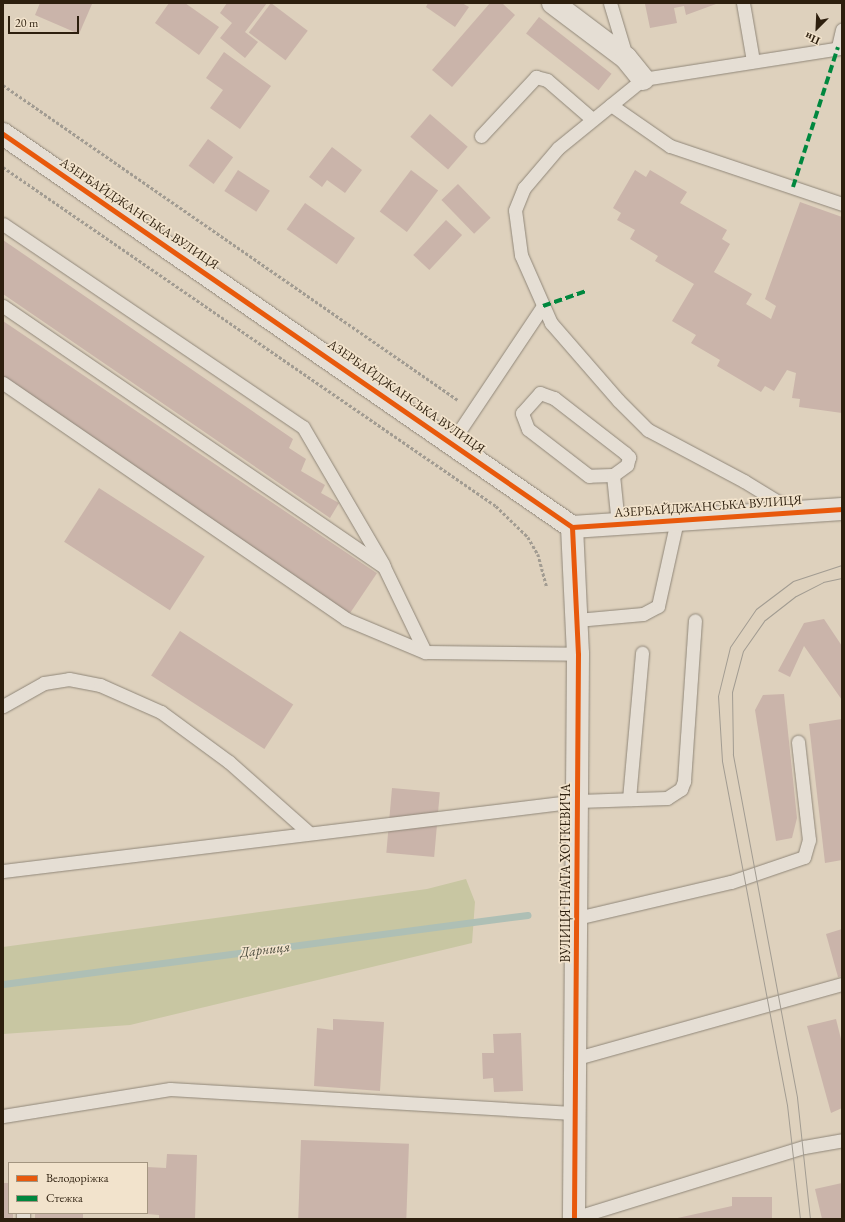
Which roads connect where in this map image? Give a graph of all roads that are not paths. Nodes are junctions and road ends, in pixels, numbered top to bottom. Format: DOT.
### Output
graph roads {
  1 [pos="553,3"];
  2 [pos="610,3"];
  3 [pos="742,3"];
  4 [pos="842,28"];
  5 [pos="840,48"];
  6 [pos="626,58"];
  7 [pos="753,61"];
  8 [pos="643,79"];
  9 [pos="611,105"];
  10 [pos="592,119"];
  11 [pos="3,134"];
  12 [pos="481,136"];
  13 [pos="842,204"];
  14 [pos="3,224"];
  15 [pos="3,306"];
  16 [pos="543,306"];
  17 [pos="3,383"];
  18 [pos="452,442"];
  19 [pos="613,475"];
  20 [pos="842,509"];
  21 [pos="794,512"];
  22 [pos="677,520"];
  23 [pos="618,524"];
  24 [pos="572,527"];
  25 [pos="384,567"];
  26 [pos="577,620"];
  27 [pos="695,620"];
  28 [pos="426,652"];
  29 [pos="642,653"];
  30 [pos="578,654"];
  31 [pos="3,706"];
  32 [pos="798,742"];
  33 [pos="629,799"];
  34 [pos="578,801"];
  35 [pos="308,832"];
  36 [pos="3,871"];
  37 [pos="577,918"];
  38 [pos="842,984"];
  39 [pos="577,1058"];
  40 [pos="576,1113"];
  41 [pos="3,1116"];
  42 [pos="842,1140"];
  43 [pos="574,1219"];
  1 -- 6 [label="street"];
  2 -- 6 [label="lane"];
  3 -- 7 [label="lane"];
  4 -- 5 [label="lane"];
  5 -- 7 [label="lane"];
  6 -- 8 [label="street"];
  7 -- 8 [label="lane"];
  8 -- 9 [label="lane"];
  9 -- 10 [label="lane"];
  9 -- 13 [label="lane"];
  10 -- 12 [label="lane"];
  10 -- 16 [label="lane"];
  11 -- 18 [label="street, АЗЕРБАЙДЖАНСЬКА ВУЛИЦЯ"];
  14 -- 25 [label="lane"];
  15 -- 25 [label="lane"];
  16 -- 18 [label="lane"];
  16 -- 21 [label="lane"];
  17 -- 28 [label="lane"];
  18 -- 24 [label="street, АЗЕРБАЙДЖАНСЬКА ВУЛИЦЯ"];
  19 -- 19 [label="lane"];
  19 -- 23 [label="lane"];
  20 -- 21 [label="street, АЗЕРБАЙДЖАНСЬКА ВУЛИЦЯ"];
  21 -- 22 [label="street, АЗЕРБАЙДЖАНСЬКА ВУЛИЦЯ"];
  22 -- 23 [label="street, АЗЕРБАЙДЖАНСЬКА ВУЛИЦЯ"];
  22 -- 26 [label="lane"];
  23 -- 24 [label="street, АЗЕРБАЙДЖАНСЬКА ВУЛИЦЯ"];
  24 -- 26 [label="street, ВУЛИЦЯ ГНАТА ХОТКЕВИЧА"];
  25 -- 28 [label="lane"];
  26 -- 30 [label="street, ВУЛИЦЯ ГНАТА ХОТКЕВИЧА"];
  27 -- 33 [label="lane"];
  28 -- 30 [label="lane"];
  29 -- 33 [label="lane"];
  30 -- 34 [label="street, ВУЛИЦЯ ГНАТА ХОТКЕВИЧА"];
  31 -- 35 [label="lane"];
  32 -- 37 [label="lane"];
  33 -- 34 [label="lane"];
  34 -- 35 [label="lane"];
  34 -- 37 [label="street, ВУЛИЦЯ ГНАТА ХОТКЕВИЧА"];
  35 -- 36 [label="lane"];
  37 -- 39 [label="street, ВУЛИЦЯ ГНАТА ХОТКЕВИЧА"];
  38 -- 39 [label="lane"];
  39 -- 40 [label="street, ВУЛИЦЯ ГНАТА ХОТКЕВИЧА"];
  40 -- 41 [label="lane"];
  40 -- 43 [label="street, ВУЛИЦЯ ГНАТА ХОТКЕВИЧА"];
  42 -- 43 [label="lane"];
}
